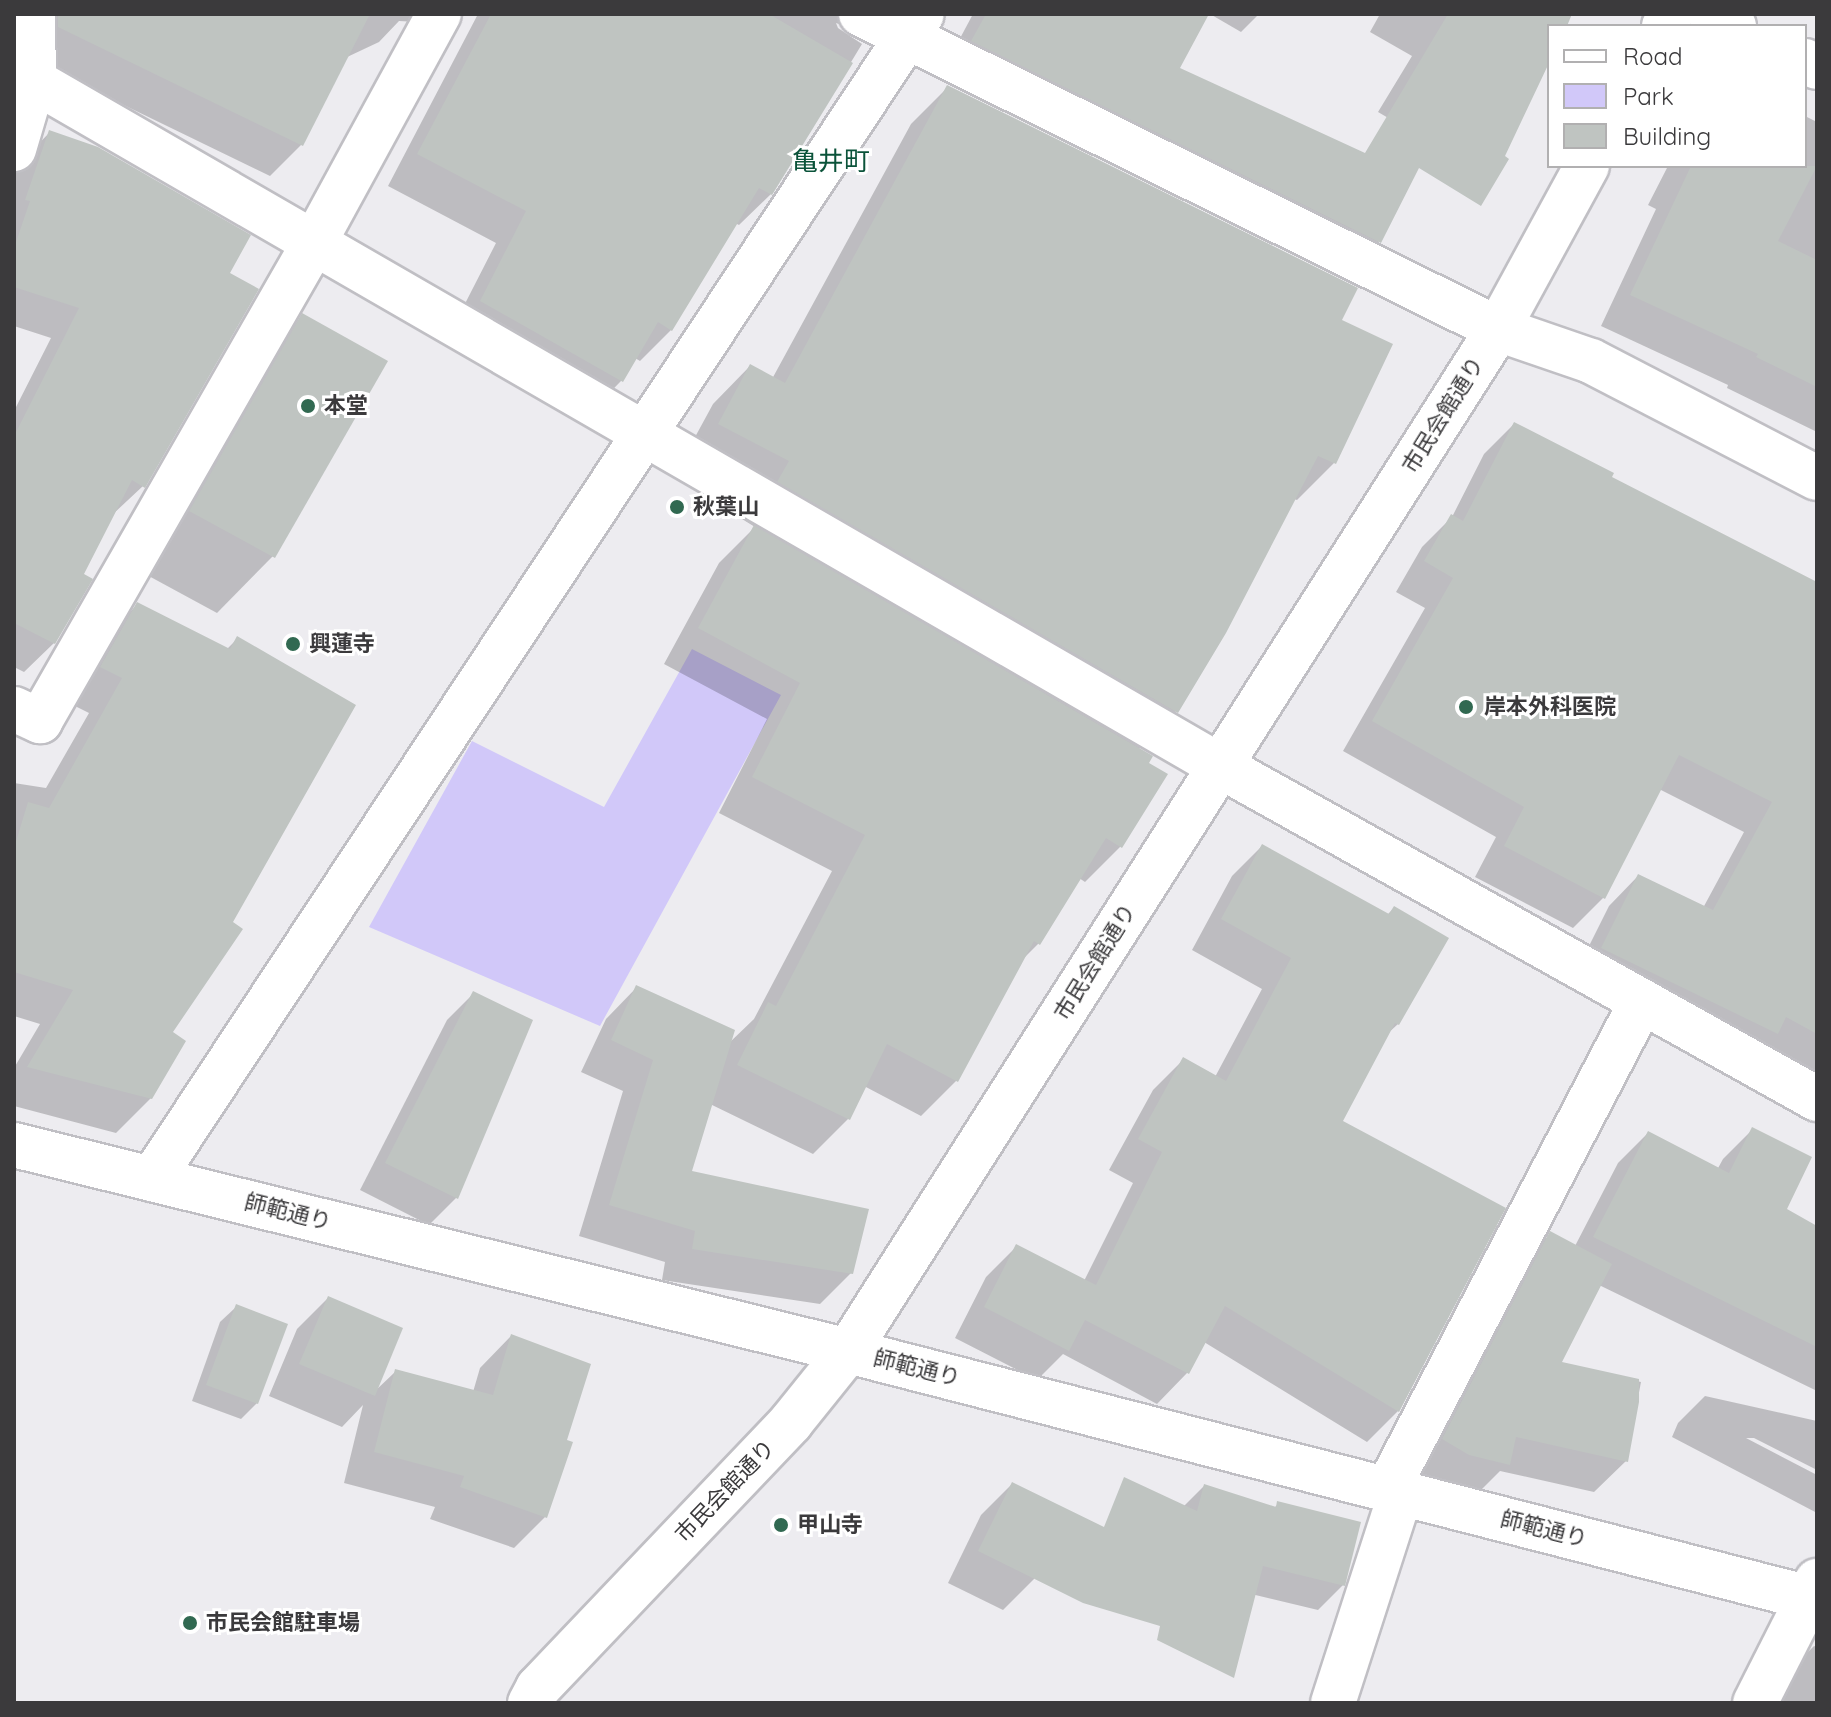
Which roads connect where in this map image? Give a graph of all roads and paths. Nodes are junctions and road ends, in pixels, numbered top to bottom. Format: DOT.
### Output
graph roads {
  1 [pos="33,14"];
  2 [pos="439,14"];
  3 [pos="861,14"];
  4 [pos="1710,14"];
  5 [pos="1730,24"];
  6 [pos="914,26"];
  7 [pos="34,81"];
  8 [pos="14,149"];
  9 [pos="1586,168"];
  10 [pos="314,243"];
  11 [pos="1498,329"];
  12 [pos="646,434"];
  13 [pos="1817,478"];
  14 [pos="14,709"];
  15 [pos="1220,766"];
  16 [pos="1642,1001"];
  17 [pos="1817,1099"];
  18 [pos="14,1145"];
  19 [pos="152,1179"];
  20 [pos="848,1351"];
  21 [pos="1395,1490"];
  22 [pos="1814,1592"];
  23 [pos="530,1703"];
  24 [pos="1333,1703"];
  25 [pos="1755,1703"];
  1 -- 7 [label="street"];
  2 -- 10 [label="street"];
  3 -- 6 [label="street"];
  4 -- 5 [label="street"];
  6 -- 11 [label="street"];
  6 -- 12 [label="street"];
  7 -- 8 [label="street"];
  7 -- 10 [label="street"];
  9 -- 11 [label="street, 市民会館通り"];
  10 -- 12 [label="street"];
  10 -- 14 [label="street"];
  11 -- 13 [label="street"];
  11 -- 15 [label="street, 市民会館通り"];
  12 -- 15 [label="street"];
  12 -- 19 [label="street"];
  15 -- 16 [label="street"];
  15 -- 20 [label="street, 市民会館通り"];
  16 -- 17 [label="street"];
  16 -- 21 [label="street"];
  18 -- 19 [label="street, 師範通り"];
  19 -- 20 [label="street, 師範通り"];
  20 -- 21 [label="street, 師範通り"];
  20 -- 23 [label="street, 市民会館通り"];
  21 -- 22 [label="street, 師範通り"];
  21 -- 24 [label="street"];
  22 -- 25 [label="street"];
}
